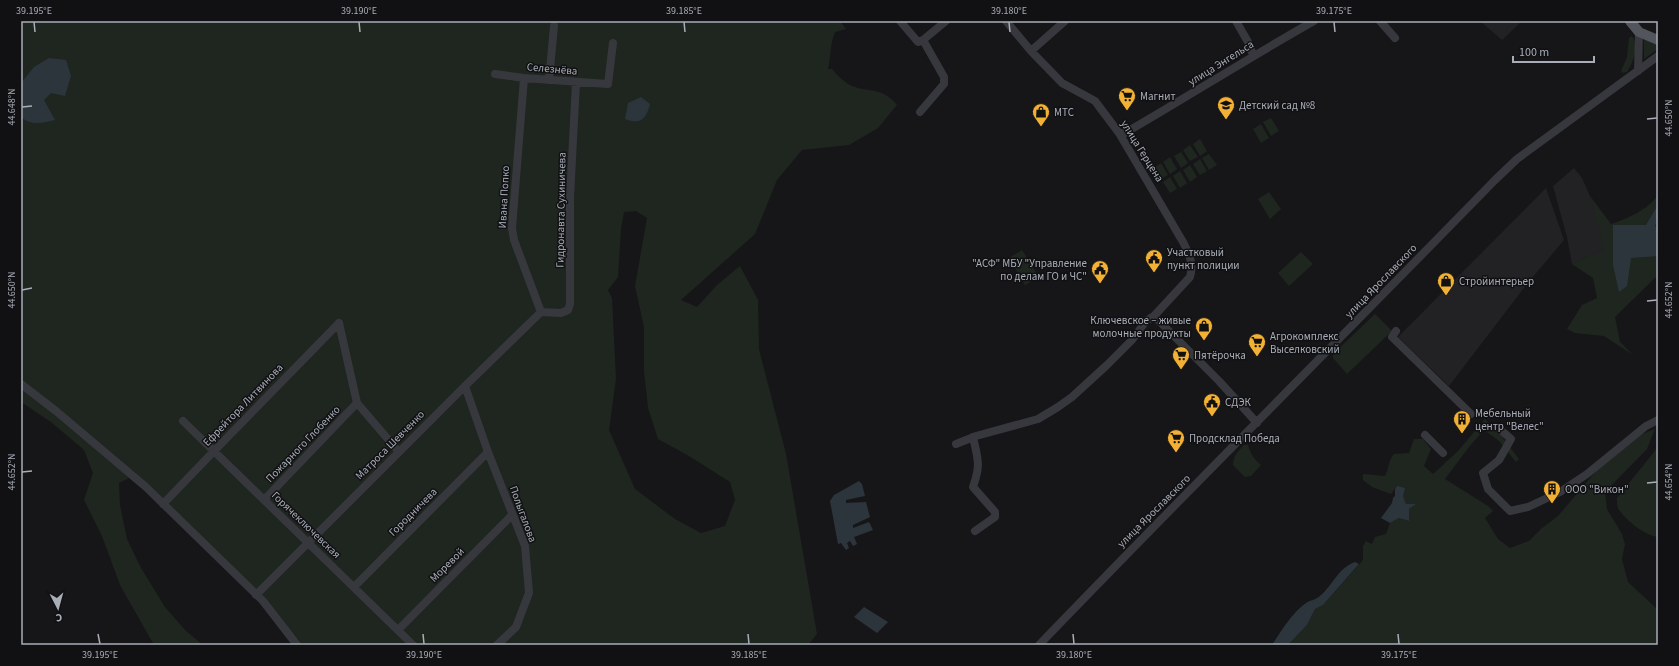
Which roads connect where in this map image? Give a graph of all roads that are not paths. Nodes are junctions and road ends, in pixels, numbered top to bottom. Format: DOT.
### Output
graph roads {
  1 [pos="900,21"];
  2 [pos="946,21"];
  3 [pos="1006,21"];
  4 [pos="1065,21"];
  5 [pos="1236,21"];
  6 [pos="1314,21"];
  7 [pos="1380,21"];
  8 [pos="1630,21"];
  9 [pos="554,26"];
  10 [pos="1639,32"];
  11 [pos="1395,38"];
  12 [pos="923,40"];
  13 [pos="1658,40"];
  14 [pos="613,43"];
  15 [pos="1031,51"];
  16 [pos="1253,56"];
  17 [pos="1658,56"];
  18 [pos="1638,71"];
  19 [pos="495,74"];
  20 [pos="524,78"];
  21 [pos="549,80"];
  22 [pos="576,83"];
  23 [pos="920,112"];
  24 [pos="1119,132"];
  25 [pos="540,312"];
  26 [pos="1154,316"];
  27 [pos="1396,331"];
  28 [pos="21,384"];
  29 [pos="465,386"];
  30 [pos="358,403"];
  31 [pos="1471,414"];
  32 [pos="1658,420"];
  33 [pos="183,421"];
  34 [pos="1257,423"];
  35 [pos="1503,432"];
  36 [pos="1426,435"];
  37 [pos="974,437"];
  38 [pos="956,444"];
  39 [pos="214,451"];
  40 [pos="399,452"];
  41 [pos="488,452"];
  42 [pos="1443,452"];
  43 [pos="264,500"];
  44 [pos="164,504"];
  45 [pos="512,515"];
  46 [pos="975,531"];
  47 [pos="308,543"];
  48 [pos="354,587"];
  49 [pos="256,595"];
  50 [pos="398,630"];
  51 [pos="297,645"];
  52 [pos="413,645"];
  53 [pos="497,645"];
  54 [pos="1039,645"];
  1 -- 12 [label="street"];
  2 -- 12 [label="street"];
  3 -- 15 [label="street, улица Герцена"];
  4 -- 15 [label="street"];
  5 -- 16 [label="street"];
  6 -- 16 [label="street, улица Энгельса"];
  7 -- 11 [label="street"];
  8 -- 10 [label="main road"];
  9 -- 21 [label="street"];
  10 -- 13 [label="main road"];
  10 -- 18 [label="street"];
  12 -- 23 [label="street"];
  14 -- 22 [label="street, Селезнёва"];
  15 -- 24 [label="street, улица Герцена"];
  16 -- 24 [label="street, улица Энгельса"];
  17 -- 18 [label="street, улица Ярославского"];
  18 -- 34 [label="street, улица Ярославского"];
  19 -- 20 [label="street, Селезнёва"];
  20 -- 21 [label="street, Селезнёва"];
  20 -- 25 [label="street, Ивана Попко"];
  21 -- 22 [label="street, Селезнёва"];
  22 -- 25 [label="street, Гидронавта Сухиничева"];
  24 -- 26 [label="street, улица Герцена"];
  25 -- 29 [label="street, Матроса Шевченко"];
  26 -- 34 [label="street"];
  26 -- 37 [label="street, улица Герцена"];
  27 -- 31 [label="street"];
  28 -- 44 [label="street"];
  29 -- 40 [label="street, Матроса Шевченко"];
  29 -- 41 [label="street, Полыгалова"];
  30 -- 39 [label="street, Ефрейтора Литвинова"];
  30 -- 40 [label="street"];
  30 -- 43 [label="street, Пожарного Глобенко"];
  32 -- 35 [label="street"];
  33 -- 39 [label="street, Горячеключевская"];
  34 -- 54 [label="street, улица Ярославского"];
  36 -- 42 [label="street"];
  37 -- 38 [label="street, улица Герцена"];
  37 -- 46 [label="street"];
  39 -- 43 [label="street, Горячеключевская"];
  39 -- 44 [label="street, Ефрейтора Литвинова"];
  40 -- 47 [label="street, Матроса Шевченко"];
  41 -- 45 [label="street, Полыгалова"];
  41 -- 48 [label="street, Городничева"];
  43 -- 47 [label="street, Горячеключевская"];
  44 -- 49 [label="street"];
  45 -- 50 [label="street, Моревой"];
  45 -- 53 [label="street, Полыгалова"];
  47 -- 48 [label="street, Горячеключевская"];
  47 -- 49 [label="street, Матроса Шевченко"];
  48 -- 50 [label="street, Горячеключевская"];
  49 -- 51 [label="street"];
  50 -- 52 [label="street, Горячеключевская"];
}
